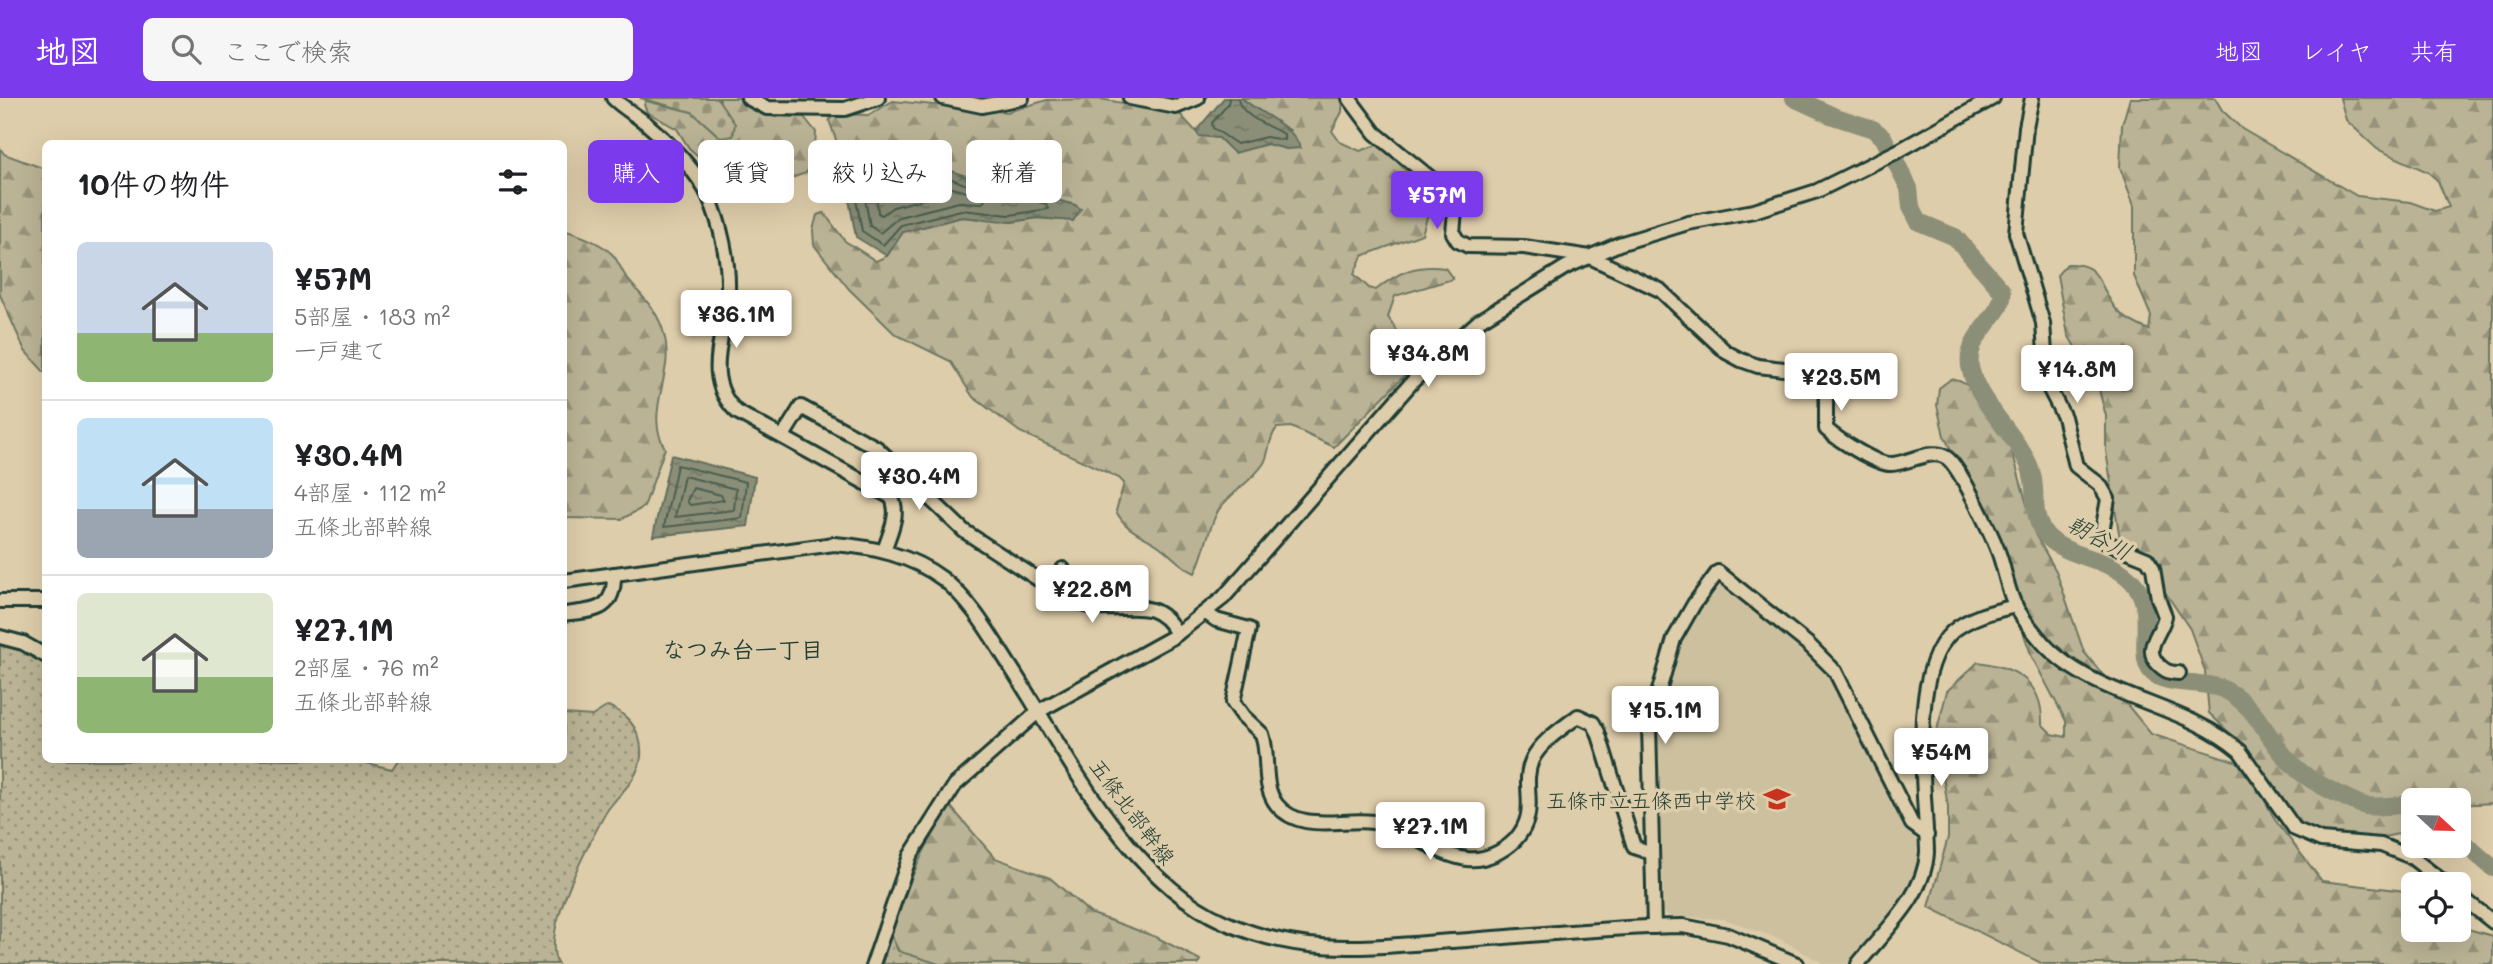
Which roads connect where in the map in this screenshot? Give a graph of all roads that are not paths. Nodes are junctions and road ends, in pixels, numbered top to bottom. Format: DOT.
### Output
graph roads {
  1 [pos="613,98"];
  2 [pos="748,98"];
  3 [pos="878,98"];
  4 [pos="943,98"];
  5 [pos="1022,98"];
  6 [pos="1130,98"];
  7 [pos="1198,98"];
  8 [pos="1349,98"];
  9 [pos="1993,98"];
  10 [pos="2032,98"];
  11 [pos="1590,257"];
  12 [pos="783,436"];
  13 [pos="884,551"];
  14 [pos="1063,569"];
  15 [pos="614,574"];
  16 [pos="567,581"];
  17 [pos="1064,595"];
  18 [pos="0,601"];
  19 [pos="42,601"];
  20 [pos="2016,606"];
  21 [pos="1206,613"];
  22 [pos="567,614"];
  23 [pos="1177,634"];
  24 [pos="0,637"];
  25 [pos="42,654"];
  26 [pos="2179,673"];
  27 [pos="1039,711"];
  28 [pos="1927,835"];
  29 [pos="1652,853"];
  30 [pos="2430,872"];
  31 [pos="2471,905"];
  32 [pos="2493,922"];
  33 [pos="1654,927"];
  34 [pos="873,964"];
  35 [pos="1797,964"];
  36 [pos="1858,964"];
  1 -- 12 [label="street"];
  2 -- 3 [label="street"];
  4 -- 5 [label="street"];
  6 -- 7 [label="street"];
  8 -- 11 [label="street"];
  9 -- 11 [label="street"];
  10 -- 26 [label="street"];
  11 -- 20 [label="street"];
  11 -- 21 [label="street"];
  12 -- 13 [label="street"];
  12 -- 17 [label="street"];
  13 -- 15 [label="street, 五條北部幹線"];
  13 -- 27 [label="street, 五條北部幹線"];
  14 -- 17 [label="street"];
  15 -- 16 [label="street, 五條北部幹線"];
  15 -- 22 [label="street"];
  17 -- 23 [label="street"];
  18 -- 19 [label="street"];
  20 -- 28 [label="street"];
  20 -- 30 [label="street"];
  21 -- 23 [label="street"];
  21 -- 29 [label="street"];
  23 -- 27 [label="street"];
  24 -- 25 [label="street"];
  27 -- 33 [label="street, 五條北部幹線"];
  27 -- 34 [label="street"];
  28 -- 29 [label="street"];
  28 -- 36 [label="street"];
  29 -- 33 [label="street"];
  31 -- 32 [label="street"];
  33 -- 35 [label="street, 五條北部幹線"];
}
